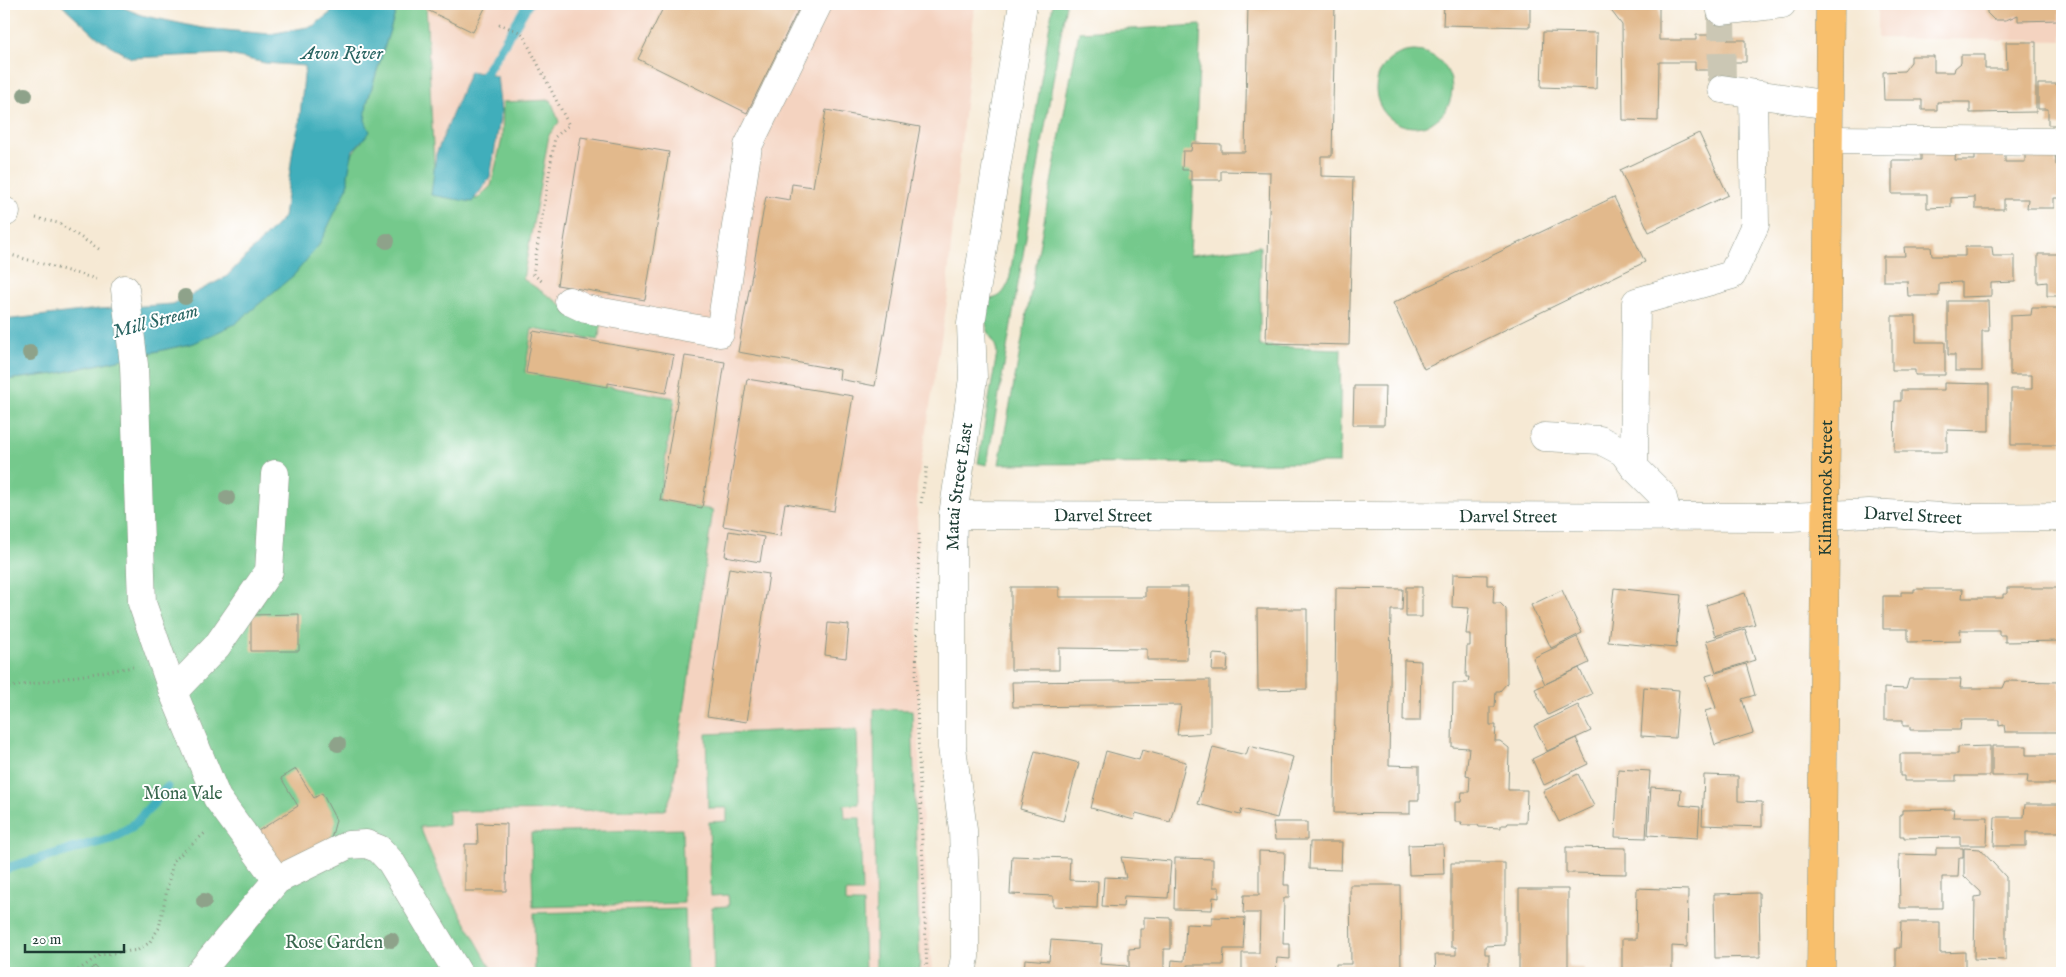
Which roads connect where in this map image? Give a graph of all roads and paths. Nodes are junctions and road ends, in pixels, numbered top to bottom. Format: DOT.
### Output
graph roads {
  1 [pos="818,4"];
  2 [pos="1023,4"];
  3 [pos="1782,4"];
  4 [pos="1830,4"];
  5 [pos="1721,11"];
  6 [pos="499,24"];
  7 [pos="1722,89"];
  8 [pos="1753,94"];
  9 [pos="1829,105"];
  10 [pos="1829,140"];
  11 [pos="2062,142"];
  12 [pos="5,212"];
  13 [pos="99,249"];
  14 [pos="4,253"];
  15 [pos="125,289"];
  16 [pos="569,301"];
  17 [pos="1544,437"];
  18 [pos="1634,467"];
  19 [pos="275,474"];
  20 [pos="953,515"];
  21 [pos="1824,515"];
  22 [pos="1668,517"];
  23 [pos="2062,518"];
  24 [pos="136,667"];
  25 [pos="4,688"];
  26 [pos="173,692"];
  27 [pos="229,814"];
  28 [pos="277,880"];
  29 [pos="74,973"];
  30 [pos="199,973"];
  31 [pos="458,973"];
  32 [pos="962,973"];
  33 [pos="1822,973"];
  1 -- 16 [label="street"];
  2 -- 20 [label="street, Matai Street East"];
  3 -- 5 [label="street"];
  4 -- 9 [label="main road, Kilmarnock Street"];
  6 -- 16 [label="path"];
  7 -- 8 [label="street"];
  8 -- 9 [label="street"];
  8 -- 18 [label="street"];
  9 -- 10 [label="main road, Kilmarnock Street"];
  10 -- 11 [label="street"];
  10 -- 21 [label="main road, Kilmarnock Street"];
  12 -- 13 [label="path"];
  14 -- 15 [label="path"];
  15 -- 26 [label="street"];
  17 -- 18 [label="street"];
  18 -- 22 [label="street"];
  19 -- 26 [label="street"];
  20 -- 22 [label="street, Darvel Street"];
  20 -- 32 [label="street, Matai Street East"];
  21 -- 22 [label="street, Darvel Street"];
  21 -- 23 [label="street, Darvel Street"];
  21 -- 33 [label="main road, Kilmarnock Street"];
  24 -- 25 [label="path"];
  26 -- 27 [label="street"];
  27 -- 28 [label="street"];
  27 -- 29 [label="path"];
  28 -- 30 [label="street"];
  28 -- 31 [label="street"];
}
